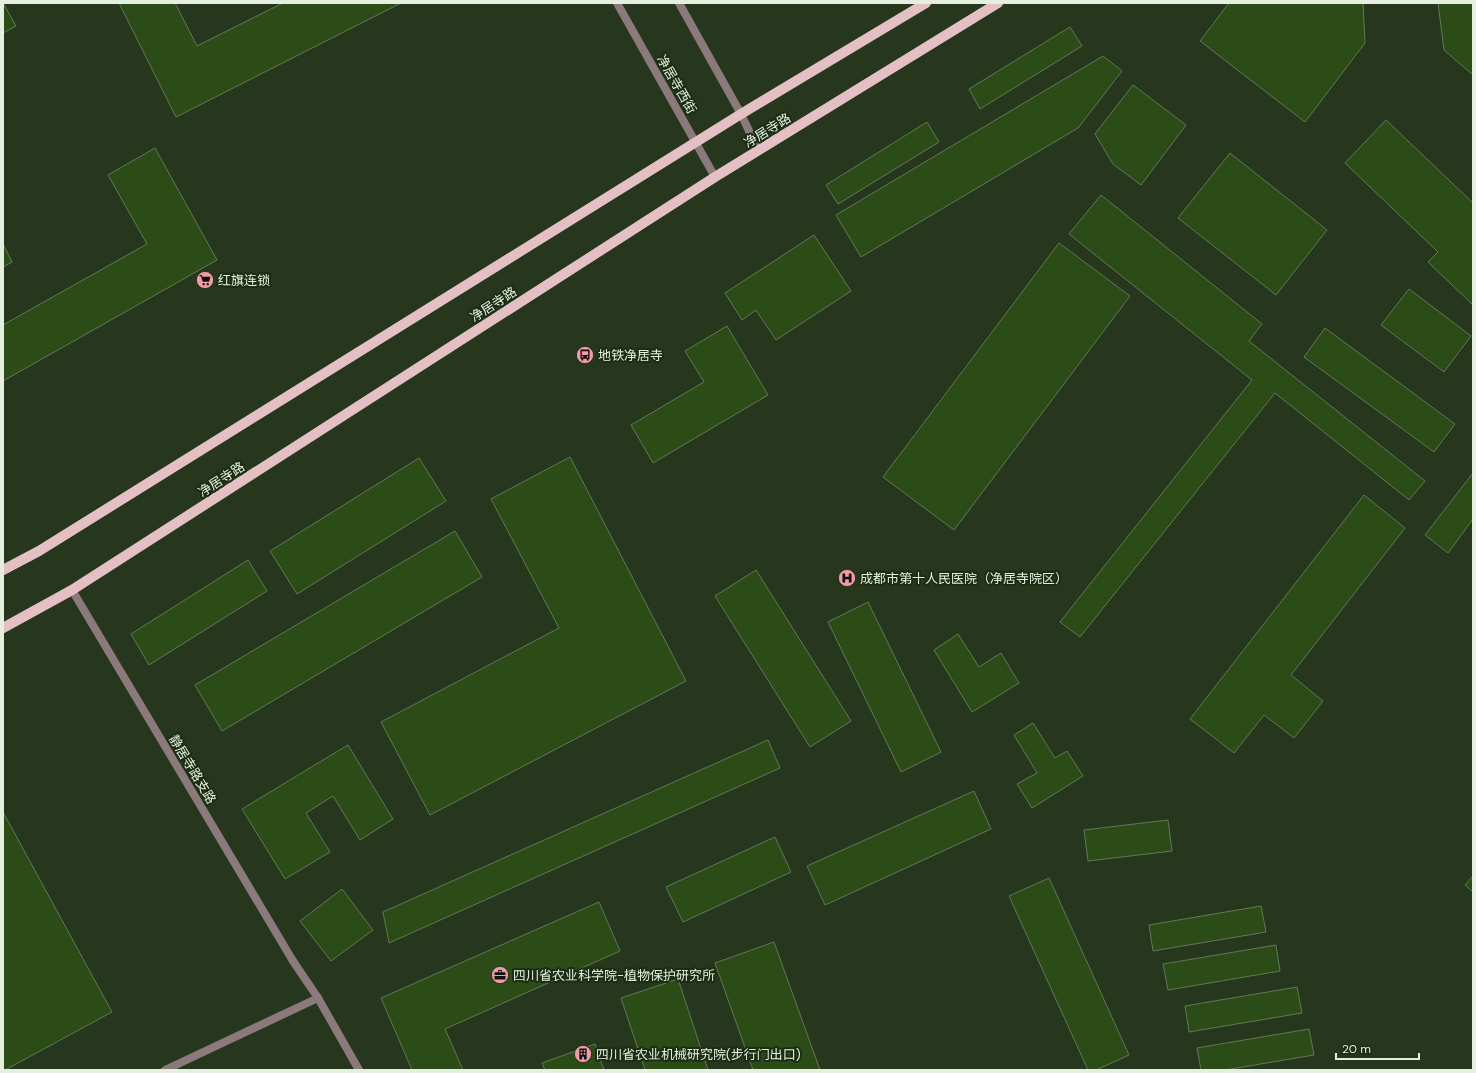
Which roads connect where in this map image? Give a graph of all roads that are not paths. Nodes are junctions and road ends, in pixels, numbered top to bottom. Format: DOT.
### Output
graph roads {
  1 [pos="617,3"];
  2 [pos="678,3"];
  3 [pos="926,3"];
  4 [pos="998,3"];
  5 [pos="741,114"];
  6 [pos="696,142"];
  7 [pos="758,150"];
  8 [pos="715,177"];
  9 [pos="3,570"];
  10 [pos="72,590"];
  11 [pos="3,628"];
  12 [pos="318,998"];
  13 [pos="165,1070"];
  14 [pos="359,1070"];
  1 -- 6 [label="street, 净居寺西街"];
  2 -- 5 [label="street"];
  3 -- 5 [label="main road, 净居寺路"];
  4 -- 7 [label="main road, 净居寺路"];
  5 -- 6 [label="main road, 净居寺路"];
  5 -- 7 [label="street"];
  6 -- 8 [label="street, 净居寺西街"];
  6 -- 9 [label="main road, 净居寺路"];
  7 -- 8 [label="main road, 净居寺路"];
  8 -- 10 [label="main road, 净居寺路"];
  10 -- 11 [label="main road, 净居寺路"];
  10 -- 12 [label="street, 静居寺路支路"];
  12 -- 13 [label="street"];
  12 -- 14 [label="street, 静居寺路支路"];
}
